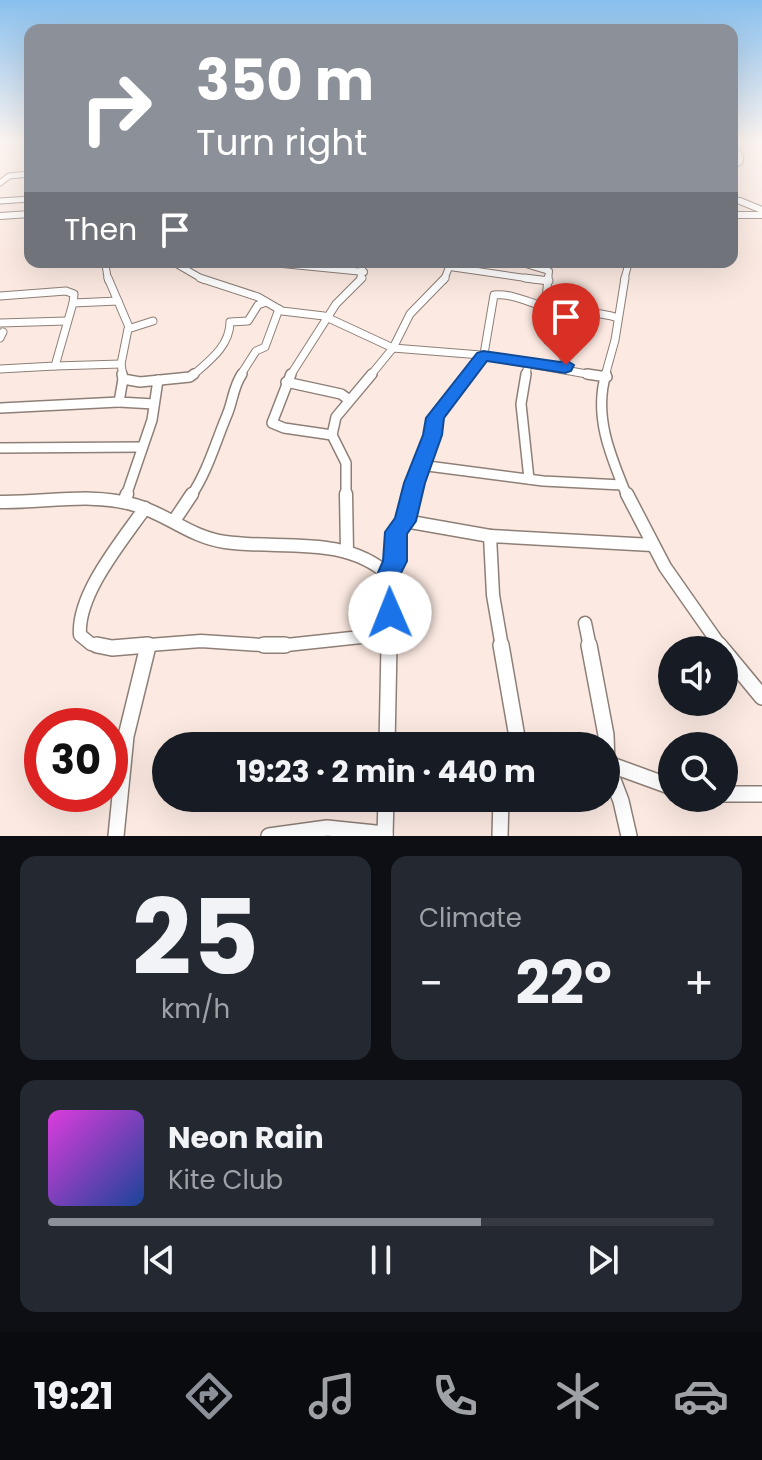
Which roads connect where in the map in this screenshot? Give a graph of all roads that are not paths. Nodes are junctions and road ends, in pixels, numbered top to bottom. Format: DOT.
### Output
graph roads {
  1 [pos="24,199"];
  2 [pos="0,201"];
  3 [pos="738,201"];
  4 [pos="762,212"];
  5 [pos="24,214"];
  6 [pos="738,214"];
  7 [pos="0,216"];
  8 [pos="106,268"];
  9 [pos="184,268"];
  10 [pos="323,268"];
  11 [pos="364,268"];
  12 [pos="449,268"];
  13 [pos="469,268"];
  14 [pos="523,268"];
  15 [pos="548,268"];
  16 [pos="627,268"];
  17 [pos="364,272"];
  18 [pos="502,275"];
  19 [pos="525,277"];
  20 [pos="549,281"];
  21 [pos="496,293"];
  22 [pos="0,296"];
  23 [pos="118,301"];
  24 [pos="266,302"];
  25 [pos="73,303"];
  26 [pos="549,308"];
  27 [pos="279,309"];
  28 [pos="328,317"];
  29 [pos="618,318"];
  30 [pos="67,321"];
  31 [pos="153,321"];
  32 [pos="129,327"];
  33 [pos="1,331"];
  34 [pos="393,348"];
  35 [pos="483,356"];
  36 [pos="528,363"];
  37 [pos="121,364"];
  38 [pos="55,366"];
  39 [pos="565,368"];
  40 [pos="0,369"];
  41 [pos="607,377"];
  42 [pos="123,379"];
  43 [pos="158,380"];
  44 [pos="286,382"];
  45 [pos="348,399"];
  46 [pos="119,402"];
  47 [pos="154,404"];
  48 [pos="1,408"];
  49 [pos="332,435"];
  50 [pos="142,447"];
  51 [pos="0,448"];
  52 [pos="420,465"];
  53 [pos="529,479"];
  54 [pos="622,485"];
  55 [pos="0,502"];
  56 [pos="124,502"];
  57 [pos="145,508"];
  58 [pos="174,521"];
  59 [pos="405,521"];
  60 [pos="490,536"];
  61 [pos="652,545"];
  62 [pos="347,552"];
  63 [pos="389,575"];
  64 [pos="585,623"];
  65 [pos="389,634"];
  66 [pos="713,636"];
  67 [pos="148,646"];
  68 [pos="738,669"];
  69 [pos="762,697"];
  70 [pos="387,732"];
  71 [pos="516,732"];
  72 [pos="605,732"];
  73 [pos="620,769"];
  74 [pos="658,782"];
  75 [pos="738,794"];
  76 [pos="762,794"];
  77 [pos="620,799"];
  78 [pos="386,812"];
  79 [pos="501,812"];
  80 [pos="385,835"];
  81 [pos="116,836"];
  82 [pos="269,836"];
  83 [pos="500,836"];
  84 [pos="629,836"];
  1 -- 2 [label="street"];
  3 -- 4 [label="street"];
  4 -- 6 [label="street"];
  5 -- 7 [label="street"];
  8 -- 23 [label="street"];
  9 -- 24 [label="street"];
  10 -- 17 [label="street"];
  11 -- 17 [label="street"];
  12 -- 34 [label="street"];
  13 -- 18 [label="street"];
  14 -- 19 [label="street"];
  15 -- 20 [label="street"];
  16 -- 29 [label="street"];
  17 -- 28 [label="street"];
  18 -- 19 [label="street"];
  18 -- 21 [label="street"];
  19 -- 20 [label="street"];
  20 -- 26 [label="street"];
  21 -- 26 [label="street"];
  21 -- 35 [label="street"];
  22 -- 25 [label="street"];
  23 -- 25 [label="street"];
  23 -- 32 [label="street"];
  24 -- 27 [label="street"];
  24 -- 43 [label="street"];
  25 -- 30 [label="street"];
  26 -- 29 [label="street"];
  26 -- 39 [label="street"];
  27 -- 28 [label="street"];
  27 -- 58 [label="street"];
  28 -- 34 [label="street"];
  28 -- 44 [label="street"];
  29 -- 41 [label="street"];
  30 -- 33 [label="street"];
  30 -- 38 [label="street"];
  31 -- 32 [label="street"];
  32 -- 37 [label="street"];
  34 -- 35 [label="street"];
  34 -- 45 [label="street"];
  35 -- 36 [label="street"];
  35 -- 52 [label="street"];
  36 -- 39 [label="street"];
  36 -- 53 [label="street"];
  37 -- 38 [label="street"];
  37 -- 42 [label="street"];
  38 -- 40 [label="street"];
  39 -- 41 [label="street"];
  41 -- 54 [label="street"];
  42 -- 43 [label="street"];
  42 -- 46 [label="street"];
  43 -- 47 [label="street"];
  44 -- 45 [label="street"];
  44 -- 49 [label="street"];
  45 -- 49 [label="street"];
  46 -- 47 [label="street"];
  46 -- 48 [label="street"];
  47 -- 50 [label="street"];
  49 -- 62 [label="street"];
  50 -- 51 [label="street"];
  50 -- 56 [label="street"];
  52 -- 53 [label="street"];
  52 -- 59 [label="street"];
  53 -- 54 [label="street"];
  54 -- 61 [label="street"];
  55 -- 56 [label="street"];
  56 -- 57 [label="street"];
  57 -- 58 [label="street"];
  57 -- 67 [label="street"];
  58 -- 62 [label="street"];
  59 -- 60 [label="street"];
  59 -- 63 [label="street"];
  60 -- 61 [label="street"];
  60 -- 71 [label="street"];
  61 -- 66 [label="street"];
  62 -- 63 [label="street"];
  63 -- 65 [label="street"];
  64 -- 72 [label="street"];
  65 -- 67 [label="street"];
  65 -- 70 [label="street"];
  67 -- 81 [label="street"];
  68 -- 69 [label="street"];
  73 -- 74 [label="street"];
  75 -- 76 [label="street"];
  77 -- 84 [label="street"];
  78 -- 80 [label="street"];
  79 -- 83 [label="street"];
  80 -- 82 [label="street"];
}
